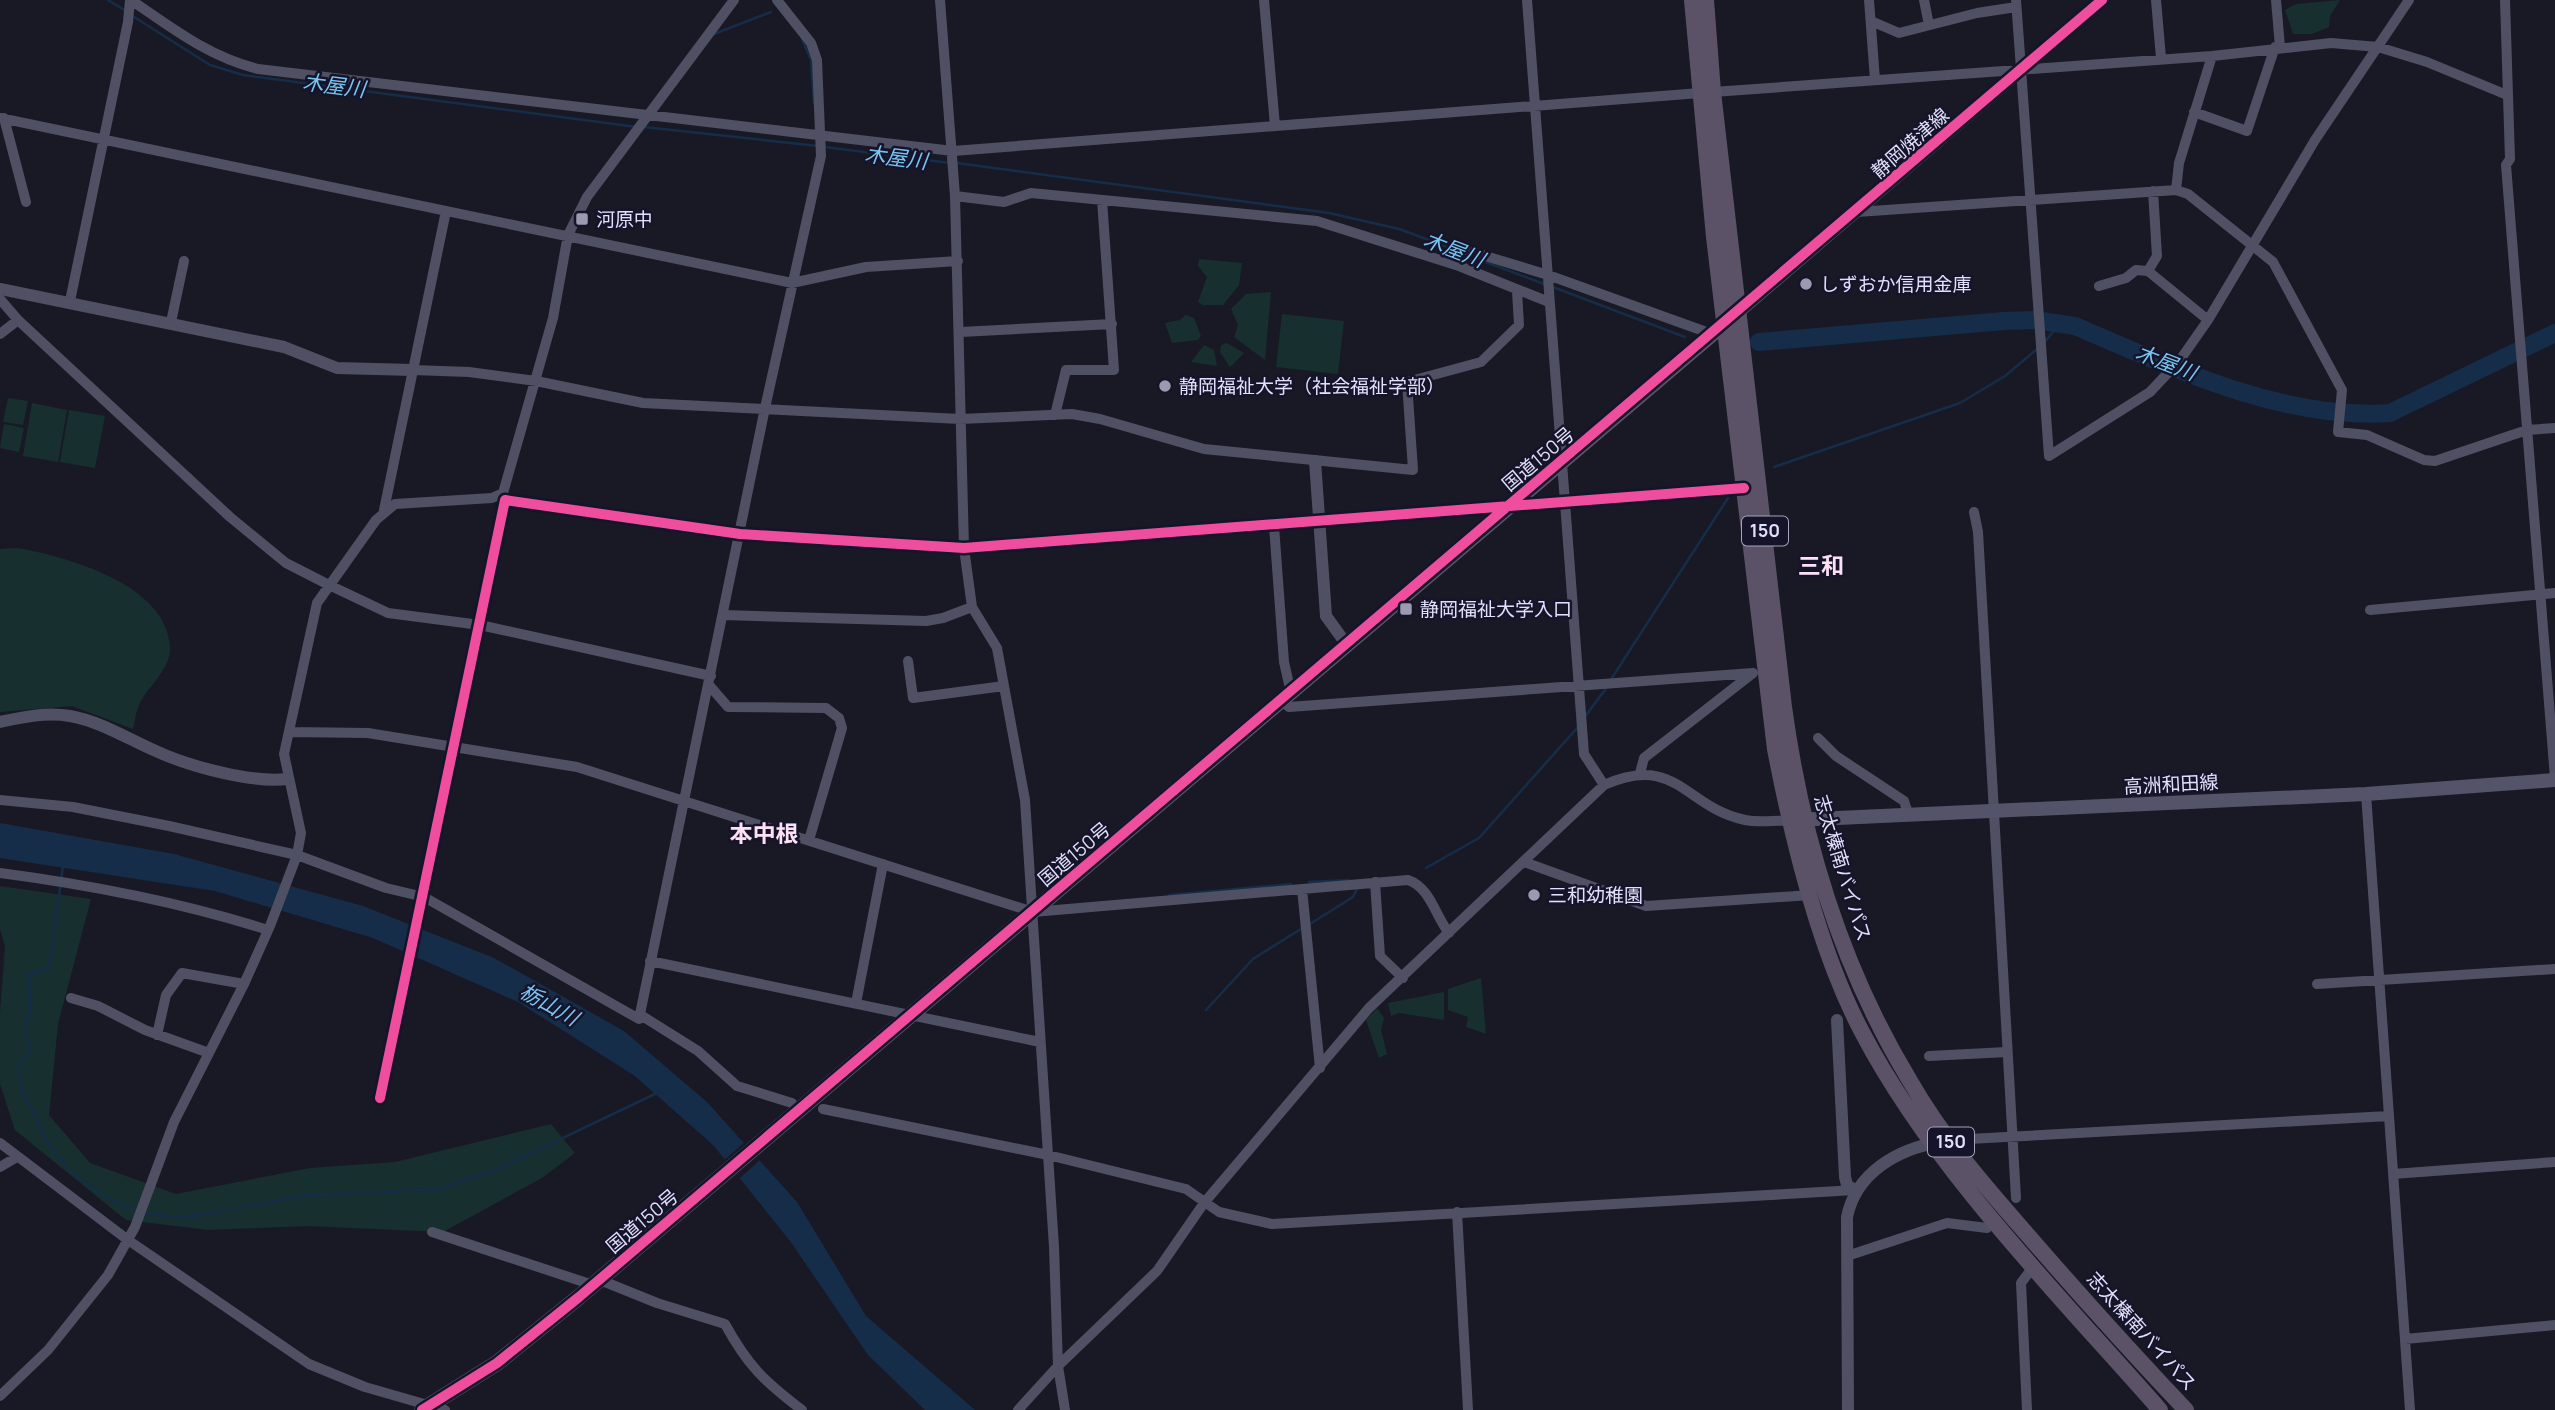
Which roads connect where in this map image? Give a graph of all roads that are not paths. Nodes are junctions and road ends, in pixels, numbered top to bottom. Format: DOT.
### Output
graph roads {
  1 [pos="734,0"];
  2 [pos="777,0"];
  3 [pos="940,0"];
  4 [pos="1264,0"];
  5 [pos="1527,0"];
  6 [pos="1692,0"];
  7 [pos="1706,0"];
  8 [pos="1869,0"];
  9 [pos="1924,0"];
  10 [pos="2102,0"];
  11 [pos="2157,0"];
  12 [pos="2276,0"];
  13 [pos="2409,0"];
  14 [pos="2505,0"];
  15 [pos="130,2"];
  16 [pos="2016,4"];
  17 [pos="1871,21"];
  18 [pos="1929,25"];
  19 [pos="2278,47"];
  20 [pos="2378,47"];
  21 [pos="2212,56"];
  22 [pos="2161,58"];
  23 [pos="2022,69"];
  24 [pos="1875,79"];
  25 [pos="1706,92"];
  26 [pos="2507,95"];
  27 [pos="1535,106"];
  28 [pos="2194,112"];
  29 [pos="648,116"];
  30 [pos="2,118"];
  31 [pos="1275,126"];
  32 [pos="103,137"];
  33 [pos="822,137"];
  34 [pos="953,151"];
  35 [pos="2176,190"];
  36 [pos="2153,191"];
  37 [pos="955,196"];
  38 [pos="1102,200"];
  39 [pos="2029,200"];
  40 [pos="26,202"];
  41 [pos="446,211"];
  42 [pos="1857,212"];
  43 [pos="568,235"];
  44 [pos="2251,243"];
  45 [pos="1459,248"];
  46 [pos="184,261"];
  47 [pos="958,261"];
  48 [pos="2148,271"];
  49 [pos="1548,275"];
  50 [pos="792,283"];
  51 [pos="2099,286"];
  52 [pos="0,289"];
  53 [pos="1517,290"];
  54 [pos="0,299"];
  55 [pos="70,301"];
  56 [pos="1549,302"];
  57 [pos="1740,312"];
  58 [pos="18,320"];
  59 [pos="2208,320"];
  60 [pos="171,323"];
  61 [pos="1112,324"];
  62 [pos="1718,329"];
  63 [pos="961,332"];
  64 [pos="0,334"];
  65 [pos="413,370"];
  66 [pos="536,380"];
  67 [pos="765,408"];
  68 [pos="1055,415"];
  69 [pos="960,419"];
  70 [pos="2555,428"];
  71 [pos="2528,430"];
  72 [pos="1315,461"];
  73 [pos="1562,463"];
  74 [pos="1744,488"];
  75 [pos="501,498"];
  76 [pos="1565,503"];
  77 [pos="1506,509"];
  78 [pos="384,510"];
  79 [pos="1974,512"];
  80 [pos="1318,521"];
  81 [pos="1274,526"];
  82 [pos="740,534"];
  83 [pos="964,548"];
  84 [pos="329,585"];
  85 [pos="2555,593"];
  86 [pos="2540,594"];
  87 [pos="972,607"];
  88 [pos="2370,610"];
  89 [pos="723,615"];
  90 [pos="480,625"];
  91 [pos="1347,645"];
  92 [pos="908,661"];
  93 [pos="1760,672"];
  94 [pos="710,681"];
  95 [pos="1004,686"];
  96 [pos="1579,686"];
  97 [pos="1286,697"];
  98 [pos="0,722"];
  99 [pos="290,732"];
  100 [pos="1818,738"];
  101 [pos="455,748"];
  102 [pos="1640,773"];
  103 [pos="287,779"];
  104 [pos="2555,779"];
  105 [pos="1604,785"];
  106 [pos="2366,794"];
  107 [pos="0,800"];
  108 [pos="683,800"];
  109 [pos="1993,812"];
  110 [pos="1909,816"];
  111 [pos="1797,820"];
  112 [pos="809,840"];
  113 [pos="296,858"];
  114 [pos="1524,862"];
  115 [pos="883,864"];
  116 [pos="0,873"];
  117 [pos="1375,883"];
  118 [pos="1302,889"];
  119 [pos="1811,895"];
  120 [pos="423,902"];
  121 [pos="1033,912"];
  122 [pos="269,928"];
  123 [pos="1450,933"];
  124 [pos="650,961"];
  125 [pos="2555,969"];
  126 [pos="1403,978"];
  127 [pos="2379,981"];
  128 [pos="244,984"];
  129 [pos="2317,984"];
  130 [pos="71,998"];
  131 [pos="856,1003"];
  132 [pos="639,1014"];
  133 [pos="912,1015"];
  134 [pos="1837,1020"];
  135 [pos="157,1035"];
  136 [pos="1040,1042"];
  137 [pos="2007,1052"];
  138 [pos="209,1053"];
  139 [pos="1930,1056"];
  140 [pos="1320,1068"];
  141 [pos="380,1098"];
  142 [pos="792,1102"];
  143 [pos="823,1109"];
  144 [pos="2389,1116"];
  145 [pos="2012,1136"];
  146 [pos="1950,1140"];
  147 [pos="0,1143"];
  148 [pos="1933,1143"];
  149 [pos="1048,1155"];
  150 [pos="18,1157"];
  151 [pos="2555,1162"];
  152 [pos="0,1167"];
  153 [pos="2393,1174"];
  154 [pos="1855,1190"];
  155 [pos="2016,1198"];
  156 [pos="1204,1203"];
  157 [pos="1457,1212"];
  158 [pos="1987,1228"];
  159 [pos="432,1232"];
  160 [pos="128,1240"];
  161 [pos="1847,1256"];
  162 [pos="2033,1267"];
  163 [pos="597,1282"];
  164 [pos="2555,1325"];
  165 [pos="2405,1339"];
  166 [pos="1058,1366"];
  167 [pos="0,1396"];
  168 [pos="432,1408"];
  169 [pos="802,1410"];
  170 [pos="1018,1410"];
  171 [pos="1065,1410"];
  172 [pos="1468,1410"];
  173 [pos="1847,1410"];
  174 [pos="2027,1410"];
  175 [pos="2160,1410"];
  176 [pos="2186,1410"];
  177 [pos="2410,1410"];
  1 -- 29 [label="street"];
  2 -- 33 [label="street"];
  3 -- 34 [label="street"];
  4 -- 31 [label="street"];
  5 -- 27 [label="street"];
  6 -- 25 [label="highway, 150"];
  7 -- 25 [label="highway, 150"];
  8 -- 17 [label="street"];
  9 -- 18 [label="street"];
  10 -- 23 [label="main road, 静岡焼津線"];
  11 -- 22 [label="street"];
  12 -- 19 [label="street"];
  13 -- 20 [label="street"];
  14 -- 26 [label="street"];
  15 -- 29 [label="street"];
  15 -- 32 [label="street"];
  16 -- 18 [label="street"];
  16 -- 23 [label="street"];
  17 -- 18 [label="street"];
  17 -- 24 [label="street"];
  19 -- 20 [label="street"];
  19 -- 21 [label="street"];
  19 -- 28 [label="street"];
  20 -- 26 [label="street"];
  20 -- 44 [label="street"];
  21 -- 22 [label="street"];
  21 -- 28 [label="street"];
  22 -- 23 [label="street"];
  23 -- 24 [label="street"];
  23 -- 39 [label="street"];
  23 -- 42 [label="main road, 静岡焼津線"];
  24 -- 25 [label="street"];
  25 -- 27 [label="street"];
  25 -- 57 [label="highway, 150"];
  25 -- 62 [label="highway, 150"];
  26 -- 71 [label="street"];
  27 -- 31 [label="street"];
  27 -- 49 [label="street"];
  28 -- 35 [label="street"];
  29 -- 33 [label="street"];
  29 -- 43 [label="street"];
  30 -- 32 [label="street"];
  30 -- 40 [label="street"];
  31 -- 34 [label="street"];
  32 -- 41 [label="street"];
  32 -- 55 [label="street"];
  33 -- 34 [label="street"];
  33 -- 50 [label="street"];
  34 -- 37 [label="street"];
  35 -- 36 [label="street"];
  35 -- 44 [label="street"];
  36 -- 39 [label="street"];
  36 -- 48 [label="street"];
  37 -- 38 [label="street"];
  37 -- 47 [label="street"];
  38 -- 53 [label="street"];
  38 -- 61 [label="street"];
  39 -- 42 [label="street"];
  39 -- 59 [label="street"];
  41 -- 43 [label="street"];
  41 -- 65 [label="street"];
  42 -- 57 [label="main road, 静岡焼津線"];
  43 -- 50 [label="street"];
  43 -- 66 [label="street"];
  44 -- 59 [label="street"];
  44 -- 71 [label="street"];
  45 -- 49 [label="street"];
  46 -- 60 [label="street"];
  47 -- 50 [label="street"];
  47 -- 63 [label="street"];
  48 -- 51 [label="street"];
  48 -- 59 [label="street"];
  49 -- 56 [label="street"];
  49 -- 62 [label="street"];
  50 -- 67 [label="street"];
  52 -- 55 [label="street"];
  53 -- 56 [label="street"];
  53 -- 72 [label="street"];
  54 -- 58 [label="street"];
  55 -- 60 [label="street"];
  56 -- 73 [label="street"];
  57 -- 62 [label="highway, 国道150号"];
  57 -- 111 [label="highway, 志太榛南バイパス / 150"];
  58 -- 64 [label="street"];
  58 -- 84 [label="street"];
  60 -- 65 [label="street"];
  61 -- 63 [label="street"];
  61 -- 68 [label="street"];
  62 -- 73 [label="highway, 国道150号"];
  62 -- 74 [label="highway, 志太榛南バイパス / 150"];
  63 -- 69 [label="street"];
  65 -- 66 [label="street"];
  65 -- 78 [label="street"];
  66 -- 67 [label="street"];
  66 -- 75 [label="street"];
  67 -- 69 [label="street"];
  67 -- 82 [label="street"];
  68 -- 69 [label="street"];
  68 -- 72 [label="street"];
  69 -- 83 [label="street"];
  70 -- 71 [label="street"];
  71 -- 86 [label="street"];
  72 -- 80 [label="street"];
  73 -- 76 [label="street"];
  73 -- 77 [label="highway, 国道150号"];
  74 -- 76 [label="street"];
  74 -- 93 [label="highway, 志太榛南バイパス / 150"];
  75 -- 78 [label="street"];
  75 -- 82 [label="street"];
  75 -- 90 [label="street"];
  76 -- 77 [label="street"];
  76 -- 96 [label="street"];
  77 -- 80 [label="street"];
  77 -- 91 [label="highway, 国道150号"];
  78 -- 84 [label="street"];
  79 -- 109 [label="street"];
  80 -- 81 [label="street"];
  80 -- 91 [label="street"];
  81 -- 83 [label="street"];
  81 -- 97 [label="street"];
  82 -- 83 [label="street"];
  82 -- 89 [label="street"];
  83 -- 87 [label="street"];
  84 -- 90 [label="street"];
  84 -- 99 [label="street"];
  85 -- 86 [label="street"];
  86 -- 88 [label="street"];
  86 -- 104 [label="street"];
  87 -- 89 [label="street"];
  87 -- 95 [label="street"];
  89 -- 94 [label="street"];
  90 -- 94 [label="street"];
  90 -- 101 [label="street"];
  91 -- 97 [label="highway, 国道150号"];
  92 -- 95 [label="street"];
  93 -- 96 [label="street"];
  93 -- 102 [label="street"];
  93 -- 111 [label="highway, 志太榛南バイパス / 150"];
  94 -- 108 [label="street"];
  94 -- 112 [label="street"];
  95 -- 121 [label="street"];
  96 -- 97 [label="street"];
  96 -- 105 [label="street"];
  97 -- 121 [label="highway, 国道150号"];
  98 -- 103 [label="street"];
  99 -- 101 [label="street"];
  99 -- 103 [label="street"];
  100 -- 110 [label="street"];
  101 -- 108 [label="street"];
  101 -- 120 [label="street"];
  102 -- 105 [label="street"];
  102 -- 111 [label="street"];
  103 -- 113 [label="street"];
  104 -- 106 [label="main road, 高洲和田線"];
  105 -- 114 [label="street"];
  106 -- 109 [label="main road, 高洲和田線"];
  106 -- 127 [label="street"];
  107 -- 113 [label="street"];
  108 -- 112 [label="street"];
  108 -- 124 [label="street"];
  109 -- 110 [label="main road, 高洲和田線"];
  109 -- 137 [label="street"];
  110 -- 111 [label="main road, 高洲和田線"];
  111 -- 119 [label="highway, 志太榛南バイパス / 150"];
  111 -- 146 [label="highway, 志太榛南バイパス / 150"];
  112 -- 115 [label="street"];
  113 -- 120 [label="street"];
  113 -- 122 [label="street"];
  114 -- 119 [label="street"];
  114 -- 123 [label="street"];
  115 -- 121 [label="street"];
  115 -- 131 [label="street"];
  116 -- 122 [label="street"];
  117 -- 118 [label="street"];
  117 -- 123 [label="street"];
  117 -- 126 [label="street"];
  118 -- 121 [label="street"];
  118 -- 140 [label="street"];
  119 -- 148 [label="highway, 志太榛南バイパス / 150"];
  120 -- 132 [label="street"];
  120 -- 141 [label="street"];
  121 -- 133 [label="highway, 国道150号"];
  121 -- 136 [label="street"];
  122 -- 128 [label="street"];
  123 -- 126 [label="street"];
  124 -- 131 [label="street"];
  124 -- 132 [label="street"];
  125 -- 127 [label="street"];
  126 -- 140 [label="street"];
  127 -- 129 [label="street"];
  127 -- 144 [label="street"];
  128 -- 135 [label="street"];
  128 -- 138 [label="street"];
  130 -- 135 [label="street"];
  131 -- 133 [label="street"];
  132 -- 142 [label="street"];
  133 -- 136 [label="street"];
  133 -- 163 [label="highway, 国道150号"];
  134 -- 154 [label="street"];
  135 -- 138 [label="street"];
  136 -- 149 [label="street"];
  137 -- 139 [label="street"];
  137 -- 145 [label="street"];
  138 -- 160 [label="street"];
  140 -- 156 [label="street"];
  143 -- 149 [label="street"];
  144 -- 145 [label="street"];
  144 -- 153 [label="street"];
  145 -- 146 [label="street"];
  145 -- 155 [label="street"];
  146 -- 148 [label="street"];
  146 -- 176 [label="highway, 志太榛南バイパス / 150"];
  147 -- 150 [label="street"];
  148 -- 154 [label="street"];
  148 -- 162 [label="highway, 志太榛南バイパス / 150"];
  149 -- 156 [label="street"];
  149 -- 166 [label="street"];
  150 -- 152 [label="street"];
  150 -- 160 [label="street"];
  151 -- 153 [label="street"];
  153 -- 165 [label="street"];
  154 -- 157 [label="street"];
  154 -- 161 [label="street"];
  156 -- 157 [label="street"];
  156 -- 166 [label="street"];
  157 -- 172 [label="street"];
  158 -- 161 [label="street"];
  159 -- 163 [label="street"];
  160 -- 167 [label="street"];
  160 -- 168 [label="street"];
  161 -- 173 [label="street"];
  162 -- 174 [label="street"];
  162 -- 175 [label="highway, 志太榛南バイパス / 150"];
  163 -- 168 [label="highway, 国道150号"];
  163 -- 169 [label="street"];
  164 -- 165 [label="street"];
  165 -- 177 [label="street"];
  166 -- 170 [label="street"];
  166 -- 171 [label="street"];
}
